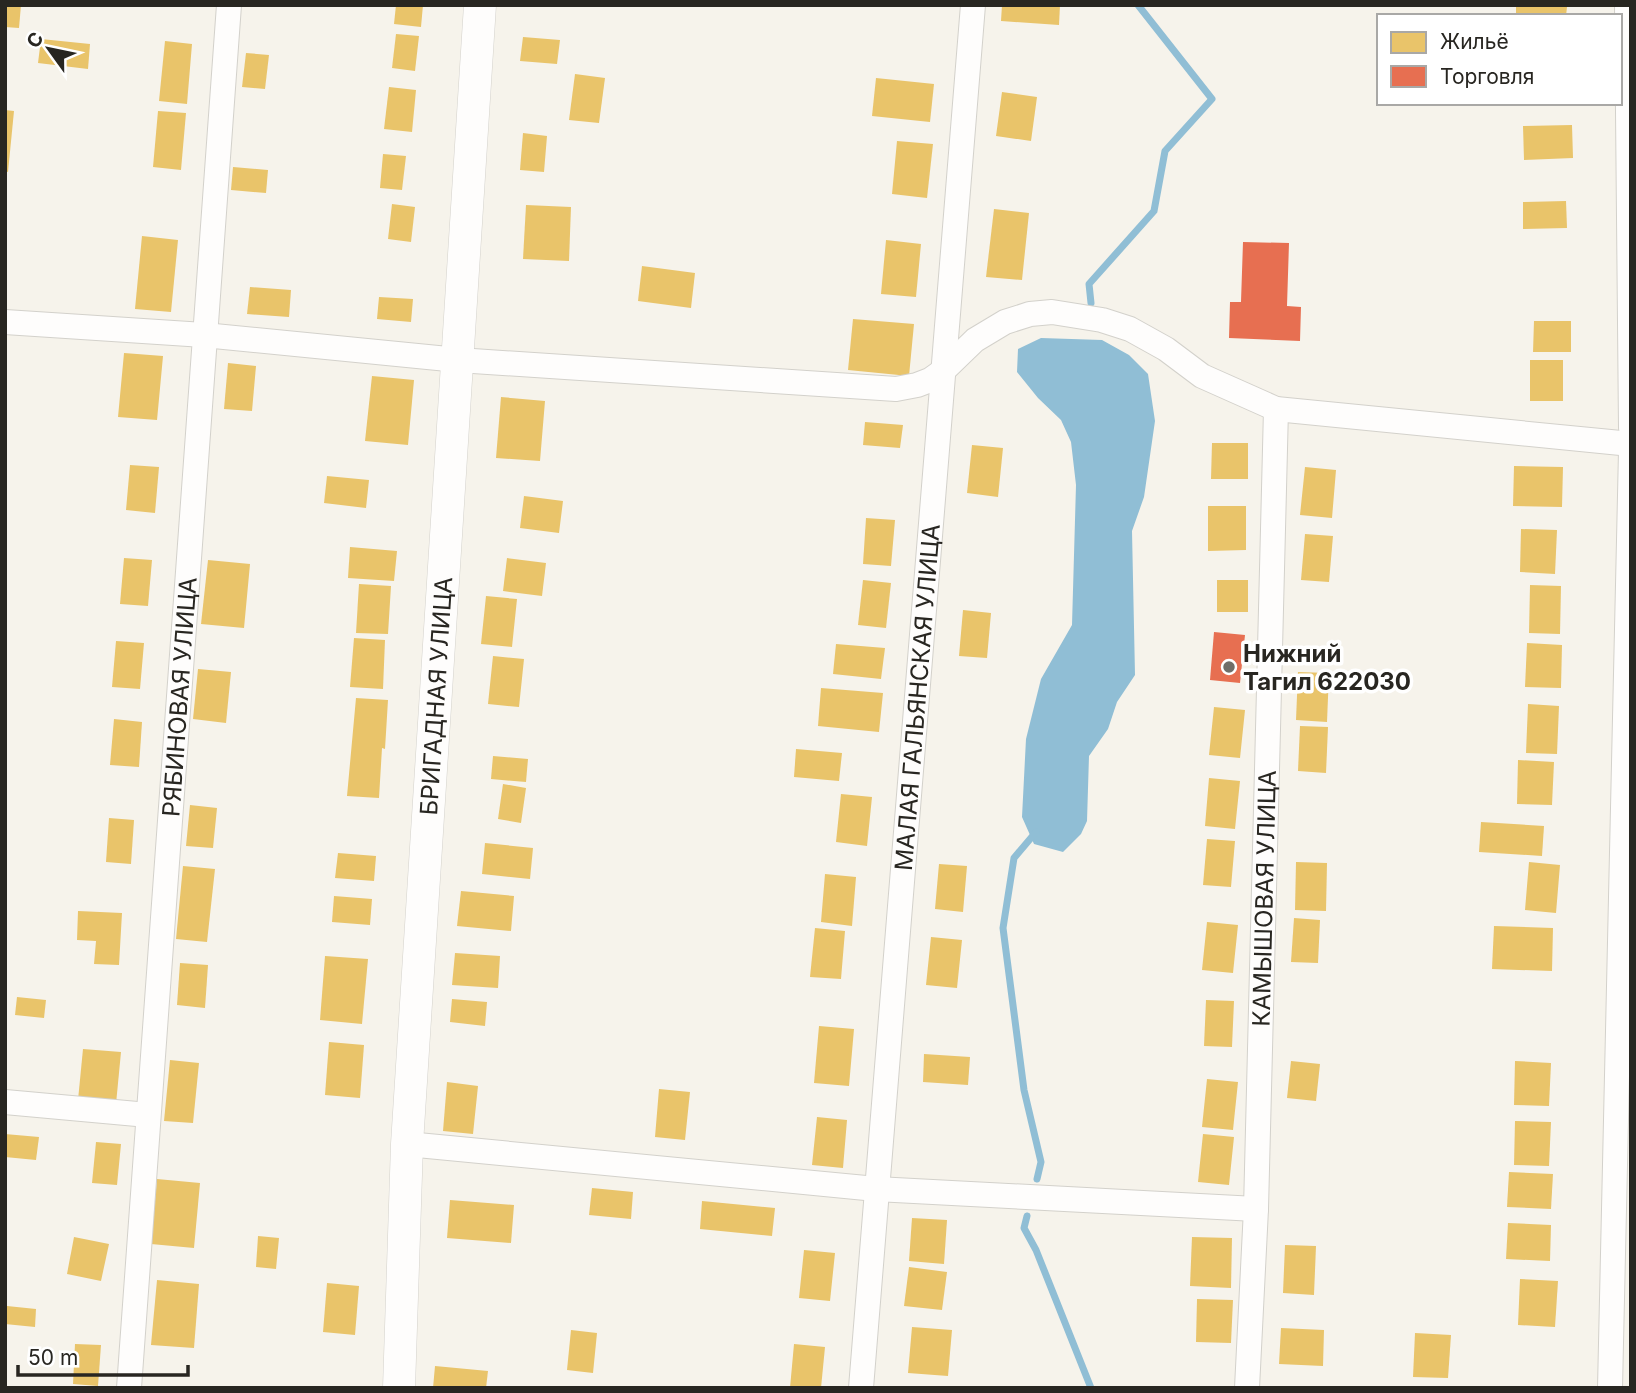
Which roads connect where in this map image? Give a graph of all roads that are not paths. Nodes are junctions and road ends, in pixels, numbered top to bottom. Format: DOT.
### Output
graph roads {
  1 [pos="229,5"];
  2 [pos="480,5"];
  3 [pos="973,5"];
  4 [pos="1627,5"];
  5 [pos="5,322"];
  6 [pos="204,335"];
  7 [pos="458,359"];
  8 [pos="944,370"];
  9 [pos="1276,409"];
  10 [pos="1631,428"];
  11 [pos="1631,444"];
  12 [pos="1631,451"];
  13 [pos="5,1102"];
  14 [pos="148,1115"];
  15 [pos="407,1144"];
  16 [pos="876,1189"];
  17 [pos="1256,1209"];
  18 [pos="129,1388"];
  19 [pos="399,1388"];
  20 [pos="861,1388"];
  21 [pos="1247,1388"];
  22 [pos="1610,1388"];
  1 -- 6 [label="street, РЯБИНОВАЯ УЛИЦА"];
  2 -- 7 [label="street, БРИГАДНАЯ УЛИЦА"];
  3 -- 8 [label="street, МАЛАЯ ГАЛЬЯНСКАЯ УЛИЦА"];
  4 -- 10 [label="street"];
  5 -- 6 [label="street"];
  6 -- 7 [label="street"];
  6 -- 14 [label="street, РЯБИНОВАЯ УЛИЦА"];
  7 -- 8 [label="street"];
  7 -- 15 [label="street, БРИГАДНАЯ УЛИЦА"];
  8 -- 9 [label="street"];
  8 -- 16 [label="street, МАЛАЯ ГАЛЬЯНСКАЯ УЛИЦА"];
  9 -- 11 [label="street"];
  9 -- 17 [label="street, КАМЫШОВАЯ УЛИЦА"];
  12 -- 22 [label="street"];
  13 -- 14 [label="street"];
  14 -- 18 [label="street, РЯБИНОВАЯ УЛИЦА"];
  15 -- 16 [label="street"];
  15 -- 19 [label="street, БРИГАДНАЯ УЛИЦА"];
  16 -- 17 [label="street"];
  16 -- 20 [label="street, МАЛАЯ ГАЛЬЯНСКАЯ УЛИЦА"];
  17 -- 21 [label="street, КАМЫШОВАЯ УЛИЦА"];
}
